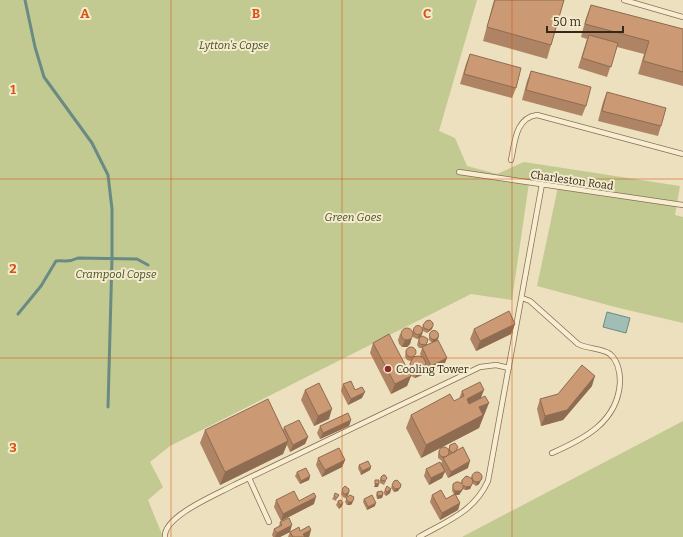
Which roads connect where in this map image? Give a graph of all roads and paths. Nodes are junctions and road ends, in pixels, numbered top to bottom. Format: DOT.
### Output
graph roads {
  1 [pos="624,0"];
  2 [pos="683,17"];
  3 [pos="683,154"];
  4 [pos="511,160"];
  5 [pos="459,172"];
  6 [pos="542,184"];
  7 [pos="683,205"];
  8 [pos="522,298"];
  9 [pos="509,368"];
  10 [pos="552,453"];
  11 [pos="248,478"];
  12 [pos="269,522"];
  13 [pos="165,537"];
  14 [pos="419,537"];
  1 -- 2 [label="lane"];
  3 -- 4 [label="lane"];
  5 -- 6 [label="lane, Charleston Road"];
  6 -- 7 [label="lane, Charleston Road"];
  6 -- 8 [label="lane"];
  8 -- 9 [label="lane"];
  8 -- 10 [label="lane"];
  9 -- 11 [label="lane"];
  9 -- 14 [label="lane"];
  11 -- 12 [label="lane"];
  11 -- 13 [label="lane"];
}
